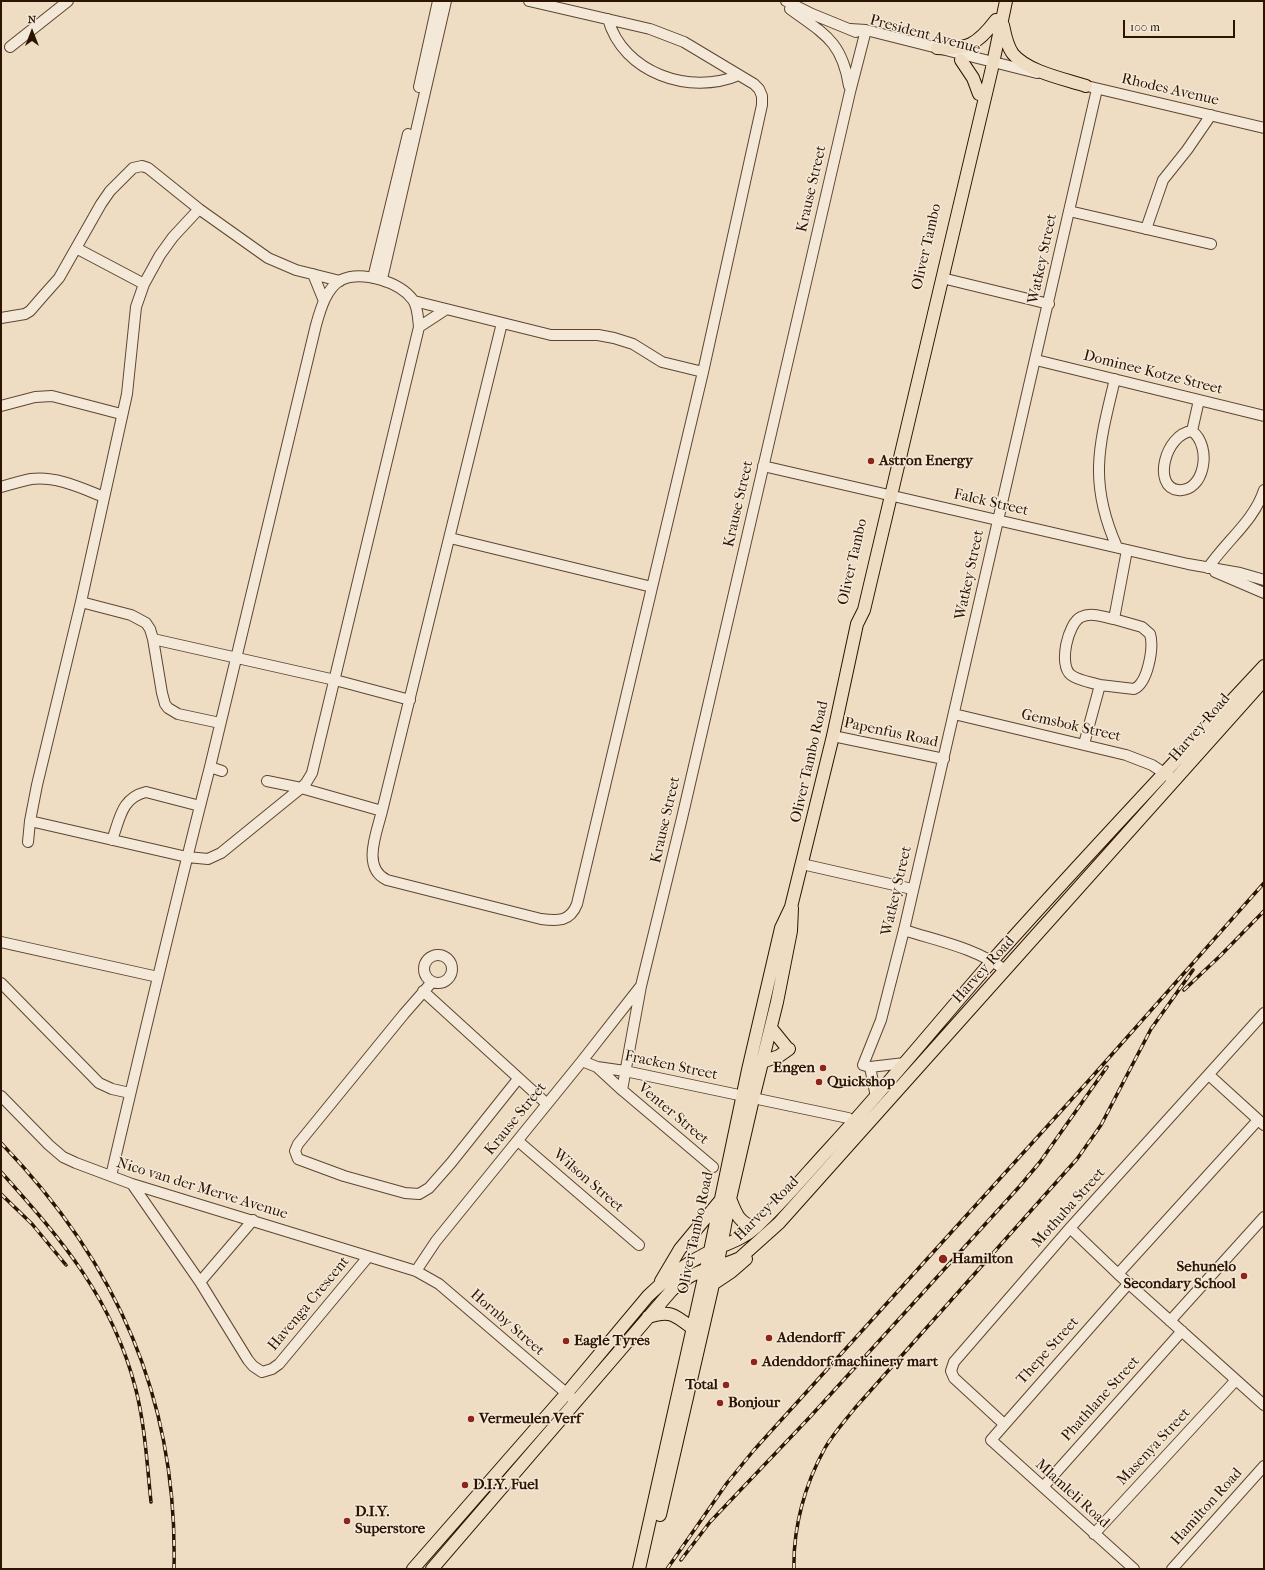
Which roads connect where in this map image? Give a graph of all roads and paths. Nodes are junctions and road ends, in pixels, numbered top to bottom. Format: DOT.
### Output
graph roads {
  1 [pos="68,1"];
  2 [pos="438,1"];
  3 [pos="446,1"];
  4 [pos="529,1"];
  5 [pos="780,1"];
  6 [pos="786,1"];
  7 [pos="1000,1"];
  8 [pos="1006,1"];
  9 [pos="608,19"];
  10 [pos="999,21"];
  11 [pos="865,33"];
  12 [pos="10,47"];
  13 [pos="936,48"];
  14 [pos="961,60"];
  15 [pos="989,64"];
  16 [pos="739,75"];
  17 [pos="1092,87"];
  18 [pos="850,92"];
  19 [pos="979,94"];
  20 [pos="1211,115"];
  21 [pos="1264,128"];
  22 [pos="199,209"];
  23 [pos="1069,211"];
  24 [pos="1146,228"];
  25 [pos="1211,244"];
  26 [pos="76,248"];
  27 [pos="313,274"];
  28 [pos="377,278"];
  29 [pos="942,278"];
  30 [pos="340,280"];
  31 [pos="144,284"];
  32 [pos="324,301"];
  33 [pos="414,301"];
  34 [pos="1049,304"];
  35 [pos="445,310"];
  36 [pos="1,318"];
  37 [pos="502,323"];
  38 [pos="419,327"];
  39 [pos="1036,360"];
  40 [pos="703,372"];
  41 [pos="1115,379"];
  42 [pos="1199,400"];
  43 [pos="1,406"];
  44 [pos="121,414"];
  45 [pos="1264,416"];
  46 [pos="1192,432"];
  47 [pos="763,466"];
  48 [pos="1,487"];
  49 [pos="1264,490"];
  50 [pos="889,495"];
  51 [pos="104,497"];
  52 [pos="997,520"];
  53 [pos="450,538"];
  54 [pos="1122,548"];
  55 [pos="1210,568"];
  56 [pos="1264,580"];
  57 [pos="652,587"];
  58 [pos="1264,593"];
  59 [pos="81,602"];
  60 [pos="1114,619"];
  61 [pos="857,624"];
  62 [pos="153,639"];
  63 [pos="235,658"];
  64 [pos="1264,666"];
  65 [pos="335,680"];
  66 [pos="1264,680"];
  67 [pos="1100,685"];
  68 [pos="410,700"];
  69 [pos="954,714"];
  70 [pos="220,723"];
  71 [pos="833,736"];
  72 [pos="1084,744"];
  73 [pos="944,759"];
  74 [pos="210,767"];
  75 [pos="222,770"];
  76 [pos="1164,772"];
  77 [pos="1175,780"];
  78 [pos="268,781"];
  79 [pos="301,788"];
  80 [pos="200,806"];
  81 [pos="382,811"];
  82 [pos="30,821"];
  83 [pos="112,840"];
  84 [pos="28,842"];
  85 [pos="187,857"];
  86 [pos="802,864"];
  87 [pos="912,890"];
  88 [pos="791,907"];
  89 [pos="904,930"];
  90 [pos="1,942"];
  91 [pos="992,961"];
  92 [pos="1005,970"];
  93 [pos="158,977"];
  94 [pos="432,982"];
  95 [pos="1,983"];
  96 [pos="642,986"];
  97 [pos="423,991"];
  98 [pos="1264,1013"];
  99 [pos="770,1028"];
  100 [pos="582,1061"];
  101 [pos="762,1062"];
  102 [pos="905,1063"];
  103 [pos="866,1066"];
  104 [pos="597,1067"];
  105 [pos="625,1071"];
  106 [pos="1210,1075"];
  107 [pos="518,1079"];
  108 [pos="622,1090"];
  109 [pos="130,1093"];
  110 [pos="1,1096"];
  111 [pos="876,1097"];
  112 [pos="748,1098"];
  113 [pos="547,1104"];
  114 [pos="853,1122"];
  115 [pos="1261,1122"];
  116 [pos="860,1133"];
  117 [pos="518,1141"];
  118 [pos="713,1167"];
  119 [pos="111,1176"];
  120 [pos="807,1183"];
  121 [pos="132,1184"];
  122 [pos="726,1200"];
  123 [pos="1264,1217"];
  124 [pos="253,1220"];
  125 [pos="779,1223"];
  126 [pos="755,1227"];
  127 [pos="1070,1228"];
  128 [pos="639,1245"];
  129 [pos="715,1249"];
  130 [pos="368,1257"];
  131 [pos="717,1266"];
  132 [pos="705,1270"];
  133 [pos="416,1272"];
  134 [pos="1118,1274"];
  135 [pos="200,1282"];
  136 [pos="1129,1283"];
  137 [pos="713,1284"];
  138 [pos="659,1285"];
  139 [pos="648,1317"];
  140 [pos="1170,1321"];
  141 [pos="692,1328"];
  142 [pos="1182,1331"];
  143 [pos="1236,1380"];
  144 [pos="566,1394"];
  145 [pos="576,1402"];
  146 [pos="1264,1405"];
  147 [pos="1004,1424"];
  148 [pos="991,1440"];
  149 [pos="1264,1466"];
  150 [pos="1043,1487"];
  151 [pos="1094,1534"];
  152 [pos="413,1569"];
  153 [pos="432,1569"];
  154 [pos="640,1569"];
  155 [pos="648,1569"];
  156 [pos="1134,1569"];
  157 [pos="1172,1569"];
  1 -- 12 [label="street"];
  2 -- 28 [label="street"];
  3 -- 28 [label="street"];
  4 -- 9 [label="street"];
  5 -- 18 [label="street"];
  6 -- 11 [label="street, President Avenue"];
  7 -- 10 [label="main road, Oliver Tambo"];
  8 -- 10 [label="main road, Oliver Tambo"];
  9 -- 16 [label="street"];
  9 -- 16 [label="street"];
  10 -- 13 [label="main road"];
  10 -- 15 [label="main road, Oliver Tambo"];
  10 -- 17 [label="main road"];
  11 -- 13 [label="street, President Avenue"];
  11 -- 14 [label="street, President Avenue"];
  11 -- 18 [label="street, Krause Street"];
  13 -- 15 [label="street, President Avenue"];
  14 -- 15 [label="street, President Avenue"];
  14 -- 19 [label="main road"];
  15 -- 17 [label="street, Rhodes Avenue"];
  15 -- 19 [label="main road, Oliver Tambo"];
  15 -- 29 [label="main road, Oliver Tambo"];
  16 -- 40 [label="street"];
  17 -- 20 [label="street, Rhodes Avenue"];
  17 -- 23 [label="street, Watkey Street"];
  18 -- 47 [label="street, Krause Street"];
  19 -- 50 [label="main road, Oliver Tambo"];
  20 -- 21 [label="street, Rhodes Avenue"];
  20 -- 24 [label="street"];
  22 -- 26 [label="street"];
  22 -- 27 [label="street"];
  22 -- 31 [label="street"];
  23 -- 24 [label="street"];
  23 -- 34 [label="street, Watkey Street"];
  24 -- 25 [label="street"];
  26 -- 31 [label="street"];
  26 -- 36 [label="street"];
  27 -- 30 [label="street"];
  27 -- 32 [label="street"];
  28 -- 30 [label="street"];
  28 -- 33 [label="street"];
  29 -- 34 [label="street"];
  29 -- 50 [label="main road, Oliver Tambo"];
  30 -- 32 [label="street"];
  31 -- 44 [label="street"];
  32 -- 63 [label="street"];
  33 -- 35 [label="street"];
  33 -- 38 [label="street"];
  34 -- 39 [label="street, Watkey Street"];
  35 -- 37 [label="street"];
  35 -- 38 [label="street"];
  37 -- 40 [label="street"];
  37 -- 53 [label="street"];
  38 -- 65 [label="street"];
  39 -- 41 [label="street, Dominee Kotze Street"];
  39 -- 52 [label="street, Watkey Street"];
  40 -- 57 [label="street"];
  41 -- 42 [label="street, Dominee Kotze Street"];
  41 -- 54 [label="street"];
  42 -- 45 [label="street, Dominee Kotze Street"];
  42 -- 46 [label="street"];
  43 -- 44 [label="street"];
  44 -- 51 [label="street"];
  46 -- 46 [label="street"];
  47 -- 50 [label="street, Falck Street"];
  47 -- 96 [label="street, Krause Street"];
  48 -- 51 [label="street"];
  49 -- 55 [label="street"];
  50 -- 52 [label="street, Falck Street"];
  50 -- 61 [label="main road, Oliver Tambo"];
  51 -- 59 [label="street"];
  52 -- 54 [label="street, Falck Street"];
  52 -- 69 [label="street, Watkey Street"];
  53 -- 57 [label="street"];
  53 -- 68 [label="street"];
  54 -- 55 [label="street, Falck Street"];
  54 -- 60 [label="street"];
  55 -- 56 [label="street, Falck Street"];
  55 -- 58 [label="street, Falck Street"];
  57 -- 81 [label="street"];
  59 -- 62 [label="street"];
  59 -- 82 [label="street"];
  60 -- 67 [label="street"];
  60 -- 67 [label="street"];
  61 -- 71 [label="main road, Oliver Tambo Road"];
  62 -- 63 [label="street"];
  62 -- 70 [label="street"];
  63 -- 65 [label="street"];
  63 -- 70 [label="street"];
  64 -- 76 [label="main road, Harvey Road"];
  65 -- 68 [label="street"];
  65 -- 79 [label="street"];
  66 -- 77 [label="main road, Harvey Road"];
  67 -- 72 [label="street"];
  68 -- 81 [label="street"];
  69 -- 72 [label="street, Gemsbok Street"];
  69 -- 73 [label="street, Watkey Street"];
  70 -- 74 [label="street"];
  71 -- 73 [label="street, Papenfus Road"];
  71 -- 86 [label="main road, Oliver Tambo Road"];
  72 -- 76 [label="street, Gemsbok Street"];
  73 -- 87 [label="street, Watkey Street"];
  74 -- 75 [label="street"];
  74 -- 80 [label="street"];
  76 -- 77 [label="street, Gemsbok Street"];
  76 -- 91 [label="main road, Harvey Road"];
  77 -- 92 [label="main road, Harvey Road"];
  78 -- 79 [label="street"];
  79 -- 81 [label="street"];
  79 -- 85 [label="street"];
  80 -- 83 [label="street"];
  80 -- 85 [label="street"];
  82 -- 83 [label="street"];
  82 -- 84 [label="street"];
  83 -- 85 [label="street"];
  85 -- 93 [label="street"];
  86 -- 87 [label="street"];
  86 -- 88 [label="main road, Oliver Tambo Road"];
  87 -- 89 [label="street, Watkey Street"];
  88 -- 99 [label="main road, Oliver Tambo Road"];
  88 -- 112 [label="main road, Oliver Tambo Road"];
  89 -- 91 [label="street"];
  89 -- 103 [label="street, Watkey Street"];
  90 -- 93 [label="street"];
  91 -- 92 [label="street"];
  91 -- 102 [label="main road, Harvey Road"];
  92 -- 116 [label="main road, Harvey Road"];
  93 -- 109 [label="street"];
  94 -- 97 [label="street"];
  95 -- 109 [label="street"];
  96 -- 100 [label="street, Krause Street"];
  96 -- 105 [label="street, Krause Street"];
  97 -- 107 [label="street"];
  97 -- 107 [label="street"];
  98 -- 106 [label="street, Mothuba Street"];
  99 -- 101 [label="main road, Oliver Tambo Road"];
  99 -- 101 [label="main road"];
  100 -- 104 [label="street, Fracken Street"];
  100 -- 113 [label="street, Krause Street"];
  101 -- 112 [label="main road, Oliver Tambo Road"];
  102 -- 103 [label="street"];
  102 -- 111 [label="main road, Harvey Road"];
  103 -- 111 [label="street"];
  104 -- 105 [label="street, Fracken Street"];
  104 -- 108 [label="street, Venter Street"];
  105 -- 108 [label="street, Krause Street"];
  105 -- 112 [label="street, Fracken Street"];
  106 -- 115 [label="street"];
  106 -- 127 [label="street, Mothuba Street"];
  107 -- 113 [label="street"];
  108 -- 118 [label="street, Venter Street"];
  109 -- 119 [label="street"];
  110 -- 119 [label="street, Nico van der Merve Avenue"];
  111 -- 114 [label="main road, Harvey Road"];
  112 -- 114 [label="street, Fracken Street"];
  112 -- 122 [label="main road, Oliver Tambo Road"];
  113 -- 117 [label="street, Krause Street"];
  114 -- 116 [label="street"];
  114 -- 120 [label="main road, Harvey Road"];
  115 -- 134 [label="street"];
  116 -- 120 [label="main road, Harvey Road"];
  117 -- 128 [label="street, Wilson Street"];
  117 -- 133 [label="street, Krause Street"];
  119 -- 121 [label="street, Nico van der Merve Avenue"];
  120 -- 125 [label="main road, Harvey Road"];
  120 -- 126 [label="main road, Harvey Road"];
  121 -- 124 [label="street, Nico van der Merve Avenue"];
  121 -- 135 [label="street, Havenga Crescent"];
  122 -- 126 [label="main road"];
  122 -- 129 [label="main road, Oliver Tambo Road"];
  122 -- 138 [label="main road"];
  123 -- 140 [label="street"];
  124 -- 130 [label="street, Nico van der Merve Avenue"];
  124 -- 135 [label="street"];
  125 -- 131 [label="main road, Harvey Road"];
  125 -- 137 [label="main road"];
  126 -- 129 [label="main road, Harvey Road"];
  127 -- 134 [label="street"];
  127 -- 147 [label="street, Mothuba Street"];
  129 -- 131 [label="main road, Oliver Tambo Road"];
  129 -- 132 [label="main road, Oliver Tambo Road"];
  129 -- 138 [label="main road, Harvey Road"];
  130 -- 133 [label="street, Nico van der Merve Avenue"];
  130 -- 135 [label="street, Havenga Crescent"];
  131 -- 132 [label="main road, Harvey Road"];
  131 -- 137 [label="main road, Oliver Tambo Road"];
  132 -- 139 [label="main road, Harvey Road"];
  132 -- 141 [label="main road, Oliver Tambo Road"];
  133 -- 144 [label="street, Hornby Street"];
  134 -- 136 [label="street"];
  136 -- 140 [label="street"];
  136 -- 147 [label="street, Thepe Street"];
  137 -- 155 [label="main road, Oliver Tambo Road"];
  138 -- 144 [label="main road"];
  139 -- 141 [label="main road"];
  139 -- 145 [label="main road, Harvey Road"];
  140 -- 142 [label="street"];
  141 -- 154 [label="main road, Oliver Tambo Road"];
  142 -- 143 [label="street"];
  142 -- 150 [label="street, Phathlane Street"];
  143 -- 146 [label="street"];
  143 -- 151 [label="street, Masenya Street"];
  144 -- 145 [label="street, Hornby Street"];
  144 -- 152 [label="main road"];
  145 -- 153 [label="main road, Harvey Road"];
  147 -- 148 [label="street, Thepe Street"];
  148 -- 150 [label="street, Mlamleli Road"];
  149 -- 157 [label="street, Hamilton Road"];
  150 -- 151 [label="street, Mlamleli Road"];
  151 -- 156 [label="street, Mlamleli Road"];
}
